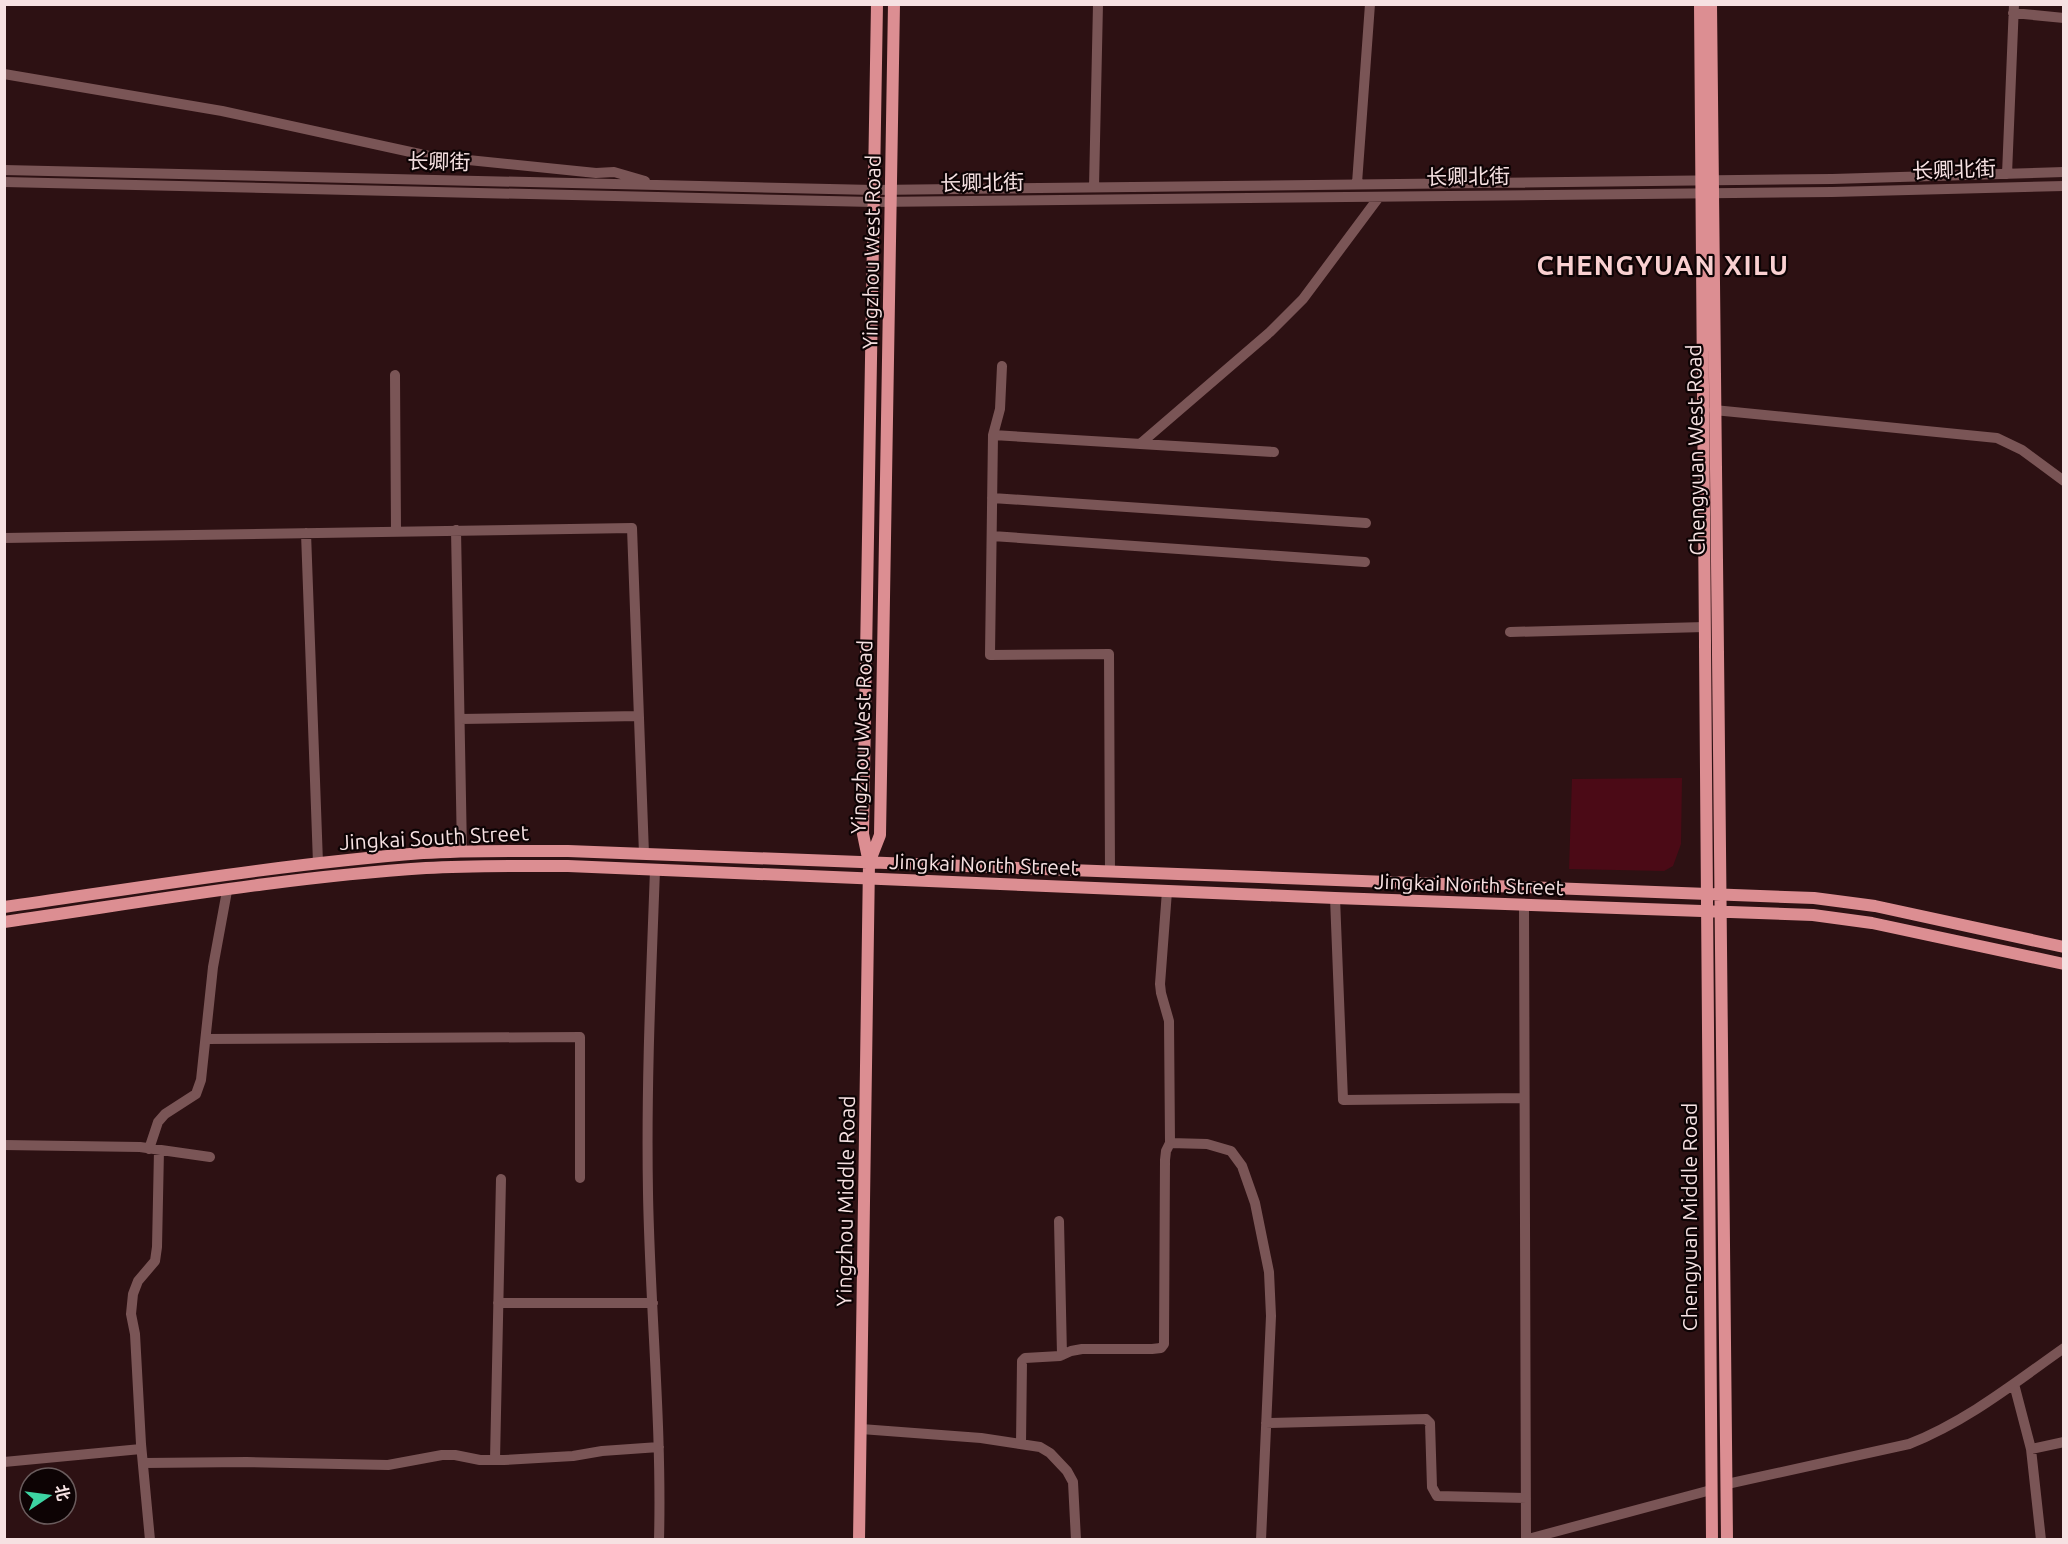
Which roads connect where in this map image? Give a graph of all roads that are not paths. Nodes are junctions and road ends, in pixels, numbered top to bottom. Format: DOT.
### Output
graph roads {
  1 [pos="877,4"];
  2 [pos="894,4"];
  3 [pos="1098,4"];
  4 [pos="1370,4"];
  5 [pos="1700,4"];
  6 [pos="1711,4"];
  7 [pos="2013,9"];
  8 [pos="2064,18"];
  9 [pos="4,74"];
  10 [pos="4,170"];
  11 [pos="2064,172"];
  12 [pos="2007,174"];
  13 [pos="1707,180"];
  14 [pos="4,182"];
  15 [pos="1357,183"];
  16 [pos="659,185"];
  17 [pos="2064,186"];
  18 [pos="1094,187"];
  19 [pos="1707,194"];
  20 [pos="874,196"];
  21 [pos="891,196"];
  22 [pos="1379,197"];
  23 [pos="1002,366"];
  24 [pos="395,375"];
  25 [pos="1714,410"];
  26 [pos="993,435"];
  27 [pos="1140,444"];
  28 [pos="1274,452"];
  29 [pos="2064,481"];
  30 [pos="992,498"];
  31 [pos="1366,523"];
  32 [pos="456,530"];
  33 [pos="396,531"];
  34 [pos="306,533"];
  35 [pos="992,536"];
  36 [pos="4,538"];
  37 [pos="1365,562"];
  38 [pos="1705,627"];
  39 [pos="1510,632"];
  40 [pos="639,716"];
  41 [pos="460,719"];
  42 [pos="462,852"];
  43 [pos="644,854"];
  44 [pos="318,863"];
  45 [pos="869,863"];
  46 [pos="655,870"];
  47 [pos="1110,872"];
  48 [pos="869,879"];
  49 [pos="227,891"];
  50 [pos="1167,891"];
  51 [pos="1707,894"];
  52 [pos="1721,895"];
  53 [pos="1335,898"];
  54 [pos="1524,905"];
  55 [pos="4,907"];
  56 [pos="1707,911"];
  57 [pos="1721,912"];
  58 [pos="4,922"];
  59 [pos="2064,947"];
  60 [pos="2064,964"];
  61 [pos="206,1039"];
  62 [pos="1524,1098"];
  63 [pos="1170,1143"];
  64 [pos="4,1145"];
  65 [pos="154,1149"];
  66 [pos="210,1157"];
  67 [pos="501,1179"];
  68 [pos="580,1179"];
  69 [pos="1059,1221"];
  70 [pos="498,1303"];
  71 [pos="653,1303"];
  72 [pos="2064,1348"];
  73 [pos="1062,1355"];
  74 [pos="2014,1384"];
  75 [pos="1266,1424"];
  76 [pos="861,1430"];
  77 [pos="2064,1442"];
  78 [pos="1021,1444"];
  79 [pos="659,1447"];
  80 [pos="141,1449"];
  81 [pos="2031,1449"];
  82 [pos="495,1460"];
  83 [pos="4,1462"];
  84 [pos="144,1463"];
  85 [pos="1727,1484"];
  86 [pos="1711,1490"];
  87 [pos="1526,1498"];
  88 [pos="150,1539"];
  89 [pos="659,1539"];
  90 [pos="859,1539"];
  91 [pos="1076,1539"];
  92 [pos="1261,1539"];
  93 [pos="1527,1539"];
  94 [pos="1712,1539"];
  95 [pos="1727,1539"];
  96 [pos="2041,1539"];
  1 -- 20 [label="main road, Yingzhou West Road"];
  2 -- 21 [label="main road, Yingzhou West Road"];
  3 -- 18 [label="street"];
  4 -- 15 [label="street"];
  5 -- 13 [label="main road, Chengyuan West Road"];
  6 -- 13 [label="main road, Chengyuan West Road"];
  7 -- 8 [label="street"];
  7 -- 12 [label="street"];
  9 -- 16 [label="street"];
  10 -- 16 [label="street, 长卿街"];
  11 -- 12 [label="street, 长卿北街"];
  12 -- 13 [label="street, 长卿北街"];
  13 -- 15 [label="street, 长卿北街"];
  13 -- 19 [label="main road, Chengyuan West Road"];
  14 -- 20 [label="street, 长卿街"];
  15 -- 18 [label="street, 长卿北街"];
  16 -- 20 [label="street, 长卿街"];
  17 -- 19 [label="street, 长卿北街"];
  18 -- 21 [label="street, 长卿北街"];
  19 -- 22 [label="street, 长卿北街"];
  19 -- 25 [label="main road, Chengyuan West Road"];
  19 -- 38 [label="main road, Chengyuan West Road"];
  20 -- 21 [label="street, 长卿北街"];
  20 -- 45 [label="main road, Yingzhou West Road"];
  21 -- 22 [label="street, 长卿北街"];
  21 -- 45 [label="main road, Yingzhou West Road"];
  22 -- 27 [label="street"];
  23 -- 26 [label="street"];
  24 -- 33 [label="street"];
  25 -- 29 [label="street"];
  25 -- 52 [label="main road, Chengyuan West Road"];
  26 -- 27 [label="street"];
  26 -- 30 [label="street"];
  27 -- 28 [label="street"];
  30 -- 31 [label="street"];
  30 -- 35 [label="street"];
  32 -- 33 [label="street"];
  32 -- 40 [label="street"];
  32 -- 41 [label="street"];
  33 -- 34 [label="street"];
  34 -- 36 [label="street"];
  34 -- 44 [label="street"];
  35 -- 37 [label="street"];
  35 -- 47 [label="street"];
  38 -- 39 [label="street"];
  38 -- 51 [label="main road, Chengyuan West Road"];
  40 -- 41 [label="street"];
  40 -- 43 [label="street"];
  41 -- 42 [label="street"];
  42 -- 43 [label="main road, Jingkai South Street"];
  42 -- 44 [label="main road, Jingkai South Street"];
  43 -- 45 [label="main road, Jingkai South Street"];
  44 -- 55 [label="main road, Jingkai South Street"];
  45 -- 47 [label="main road, Jingkai North Street"];
  45 -- 48 [label="main road, Yingzhou Middle Road"];
  46 -- 48 [label="main road, Jingkai South Street"];
  46 -- 49 [label="main road, Jingkai South Street"];
  46 -- 71 [label="street"];
  47 -- 51 [label="main road, Jingkai North Street"];
  48 -- 50 [label="main road, Jingkai North Street"];
  48 -- 76 [label="main road, Yingzhou Middle Road"];
  49 -- 58 [label="main road, Jingkai South Street"];
  49 -- 61 [label="street"];
  50 -- 53 [label="main road, Jingkai North Street"];
  50 -- 63 [label="street"];
  51 -- 52 [label="main road, Jingkai North Street"];
  51 -- 56 [label="main road, Chengyuan Middle Road"];
  52 -- 57 [label="main road, Chengyuan Middle Road"];
  52 -- 59 [label="main road, Jingkai North Street"];
  53 -- 54 [label="main road, Jingkai North Street"];
  53 -- 62 [label="street"];
  54 -- 56 [label="main road, Jingkai North Street"];
  54 -- 62 [label="street"];
  56 -- 57 [label="main road, Jingkai North Street"];
  56 -- 86 [label="main road, Chengyuan Middle Road"];
  57 -- 60 [label="main road, Jingkai North Street"];
  57 -- 85 [label="main road, Chengyuan Middle Road"];
  61 -- 65 [label="street"];
  61 -- 68 [label="street"];
  62 -- 87 [label="street"];
  63 -- 73 [label="street"];
  63 -- 75 [label="street"];
  64 -- 65 [label="street"];
  65 -- 66 [label="street"];
  65 -- 80 [label="street"];
  67 -- 70 [label="street"];
  69 -- 73 [label="street"];
  70 -- 71 [label="street"];
  70 -- 82 [label="street"];
  71 -- 79 [label="street"];
  72 -- 74 [label="street"];
  73 -- 78 [label="street"];
  74 -- 81 [label="street"];
  74 -- 85 [label="street"];
  75 -- 87 [label="street"];
  75 -- 92 [label="street"];
  76 -- 78 [label="street"];
  76 -- 90 [label="main road, Yingzhou Middle Road"];
  77 -- 81 [label="street"];
  78 -- 91 [label="street"];
  79 -- 82 [label="street"];
  79 -- 89 [label="street"];
  80 -- 83 [label="street"];
  80 -- 84 [label="street"];
  81 -- 96 [label="street"];
  82 -- 84 [label="street"];
  84 -- 88 [label="street"];
  85 -- 95 [label="main road, Chengyuan Middle Road"];
  86 -- 93 [label="street"];
  86 -- 94 [label="main road, Chengyuan Middle Road"];
  87 -- 93 [label="street"];
}
